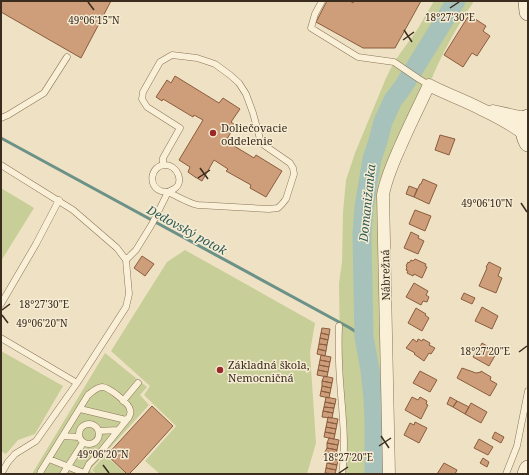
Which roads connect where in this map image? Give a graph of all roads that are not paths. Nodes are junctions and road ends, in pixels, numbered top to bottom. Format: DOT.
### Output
graph roads {
  1 [pos="322,1"];
  2 [pos="527,1"];
  3 [pos="528,12"];
  4 [pos="67,57"];
  5 [pos="429,85"];
  6 [pos="480,109"];
  7 [pos="1,118"];
  8 [pos="527,128"];
  9 [pos="1,165"];
  10 [pos="163,165"];
  11 [pos="168,192"];
  12 [pos="59,200"];
  13 [pos="126,260"];
  14 [pos="1,304"];
  15 [pos="340,326"];
  16 [pos="1,338"];
  17 [pos="77,383"];
  18 [pos="138,383"];
  19 [pos="528,391"];
  20 [pos="123,401"];
  21 [pos="80,409"];
  22 [pos="95,412"];
  23 [pos="126,420"];
  24 [pos="90,424"];
  25 [pos="118,430"];
  26 [pos="99,431"];
  27 [pos="63,436"];
  28 [pos="79,436"];
  29 [pos="83,442"];
  30 [pos="93,444"];
  31 [pos="98,454"];
  32 [pos="49,459"];
  33 [pos="68,467"];
  34 [pos="528,469"];
  35 [pos="1,474"];
  36 [pos="40,474"];
  37 [pos="64,474"];
  38 [pos="84,474"];
  39 [pos="342,474"];
  40 [pos="389,474"];
  41 [pos="506,474"];
  42 [pos="526,474"];
  1 -- 5 [label="lane"];
  2 -- 3 [label="main road"];
  4 -- 7 [label="lane"];
  5 -- 6 [label="street"];
  5 -- 40 [label="street, Nábrežná"];
  6 -- 8 [label="street"];
  6 -- 8 [label="street"];
  9 -- 12 [label="lane"];
  10 -- 11 [label="lane"];
  10 -- 11 [label="lane"];
  10 -- 11 [label="lane"];
  11 -- 13 [label="lane"];
  12 -- 13 [label="lane"];
  12 -- 14 [label="lane"];
  13 -- 17 [label="lane"];
  15 -- 39 [label="lane"];
  16 -- 17 [label="lane"];
  17 -- 35 [label="lane"];
  18 -- 20 [label="lane"];
  19 -- 41 [label="lane"];
  20 -- 21 [label="lane"];
  20 -- 23 [label="lane"];
  21 -- 22 [label="lane"];
  21 -- 27 [label="lane"];
  22 -- 23 [label="lane"];
  22 -- 24 [label="lane"];
  23 -- 25 [label="lane"];
  24 -- 26 [label="lane"];
  24 -- 28 [label="lane"];
  25 -- 26 [label="lane"];
  25 -- 31 [label="lane"];
  26 -- 30 [label="lane"];
  27 -- 28 [label="lane"];
  27 -- 32 [label="lane"];
  28 -- 29 [label="lane"];
  29 -- 30 [label="lane"];
  29 -- 33 [label="lane"];
  30 -- 31 [label="lane"];
  31 -- 38 [label="lane"];
  32 -- 33 [label="lane"];
  32 -- 36 [label="lane"];
  33 -- 37 [label="lane"];
  33 -- 38 [label="lane"];
  34 -- 42 [label="main road"];
}
